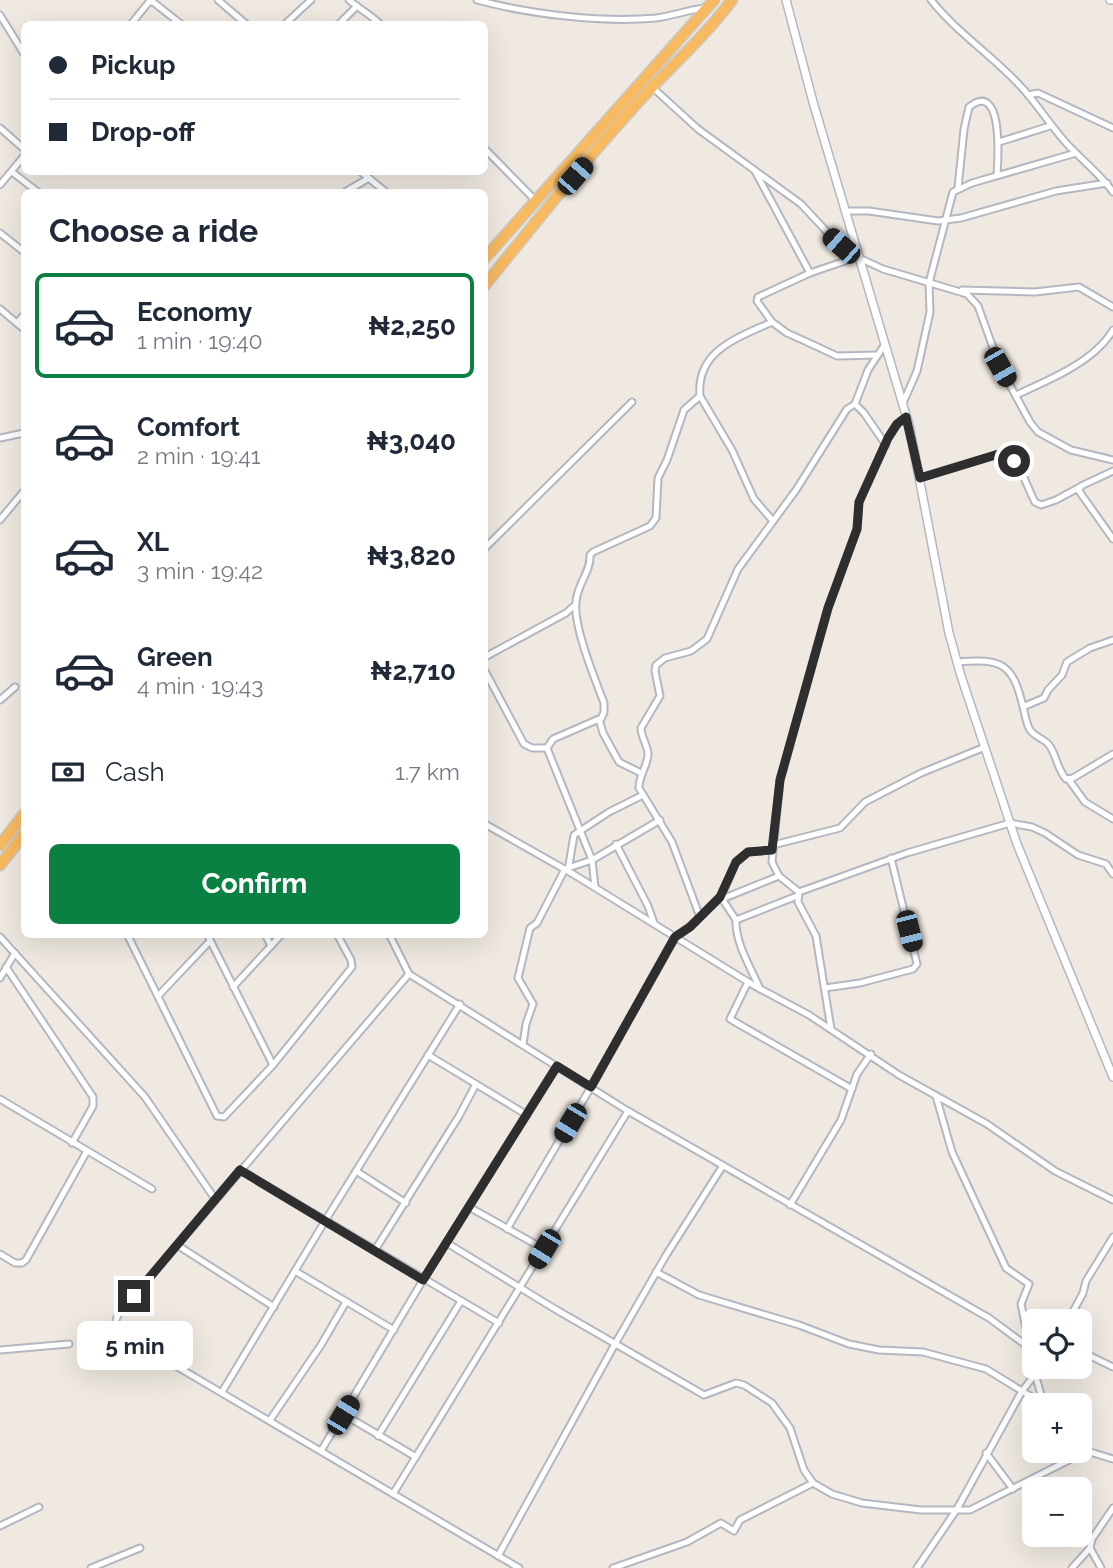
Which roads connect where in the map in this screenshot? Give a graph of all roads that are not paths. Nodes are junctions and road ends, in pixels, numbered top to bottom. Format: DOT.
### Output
graph roads {
  1 [pos="218,0"];
  2 [pos="311,0"];
  3 [pos="349,0"];
  4 [pos="477,0"];
  5 [pos="732,0"];
  6 [pos="786,0"];
  7 [pos="931,0"];
  8 [pos="148,1"];
  9 [pos="356,3"];
  10 [pos="711,4"];
  11 [pos="0,15"];
  12 [pos="133,21"];
  13 [pos="177,21"];
  14 [pos="242,21"];
  15 [pos="288,21"];
  16 [pos="341,21"];
  17 [pos="377,21"];
  18 [pos="21,49"];
  19 [pos="652,87"];
  20 [pos="1028,95"];
  21 [pos="1050,126"];
  22 [pos="0,128"];
  23 [pos="1113,128"];
  24 [pos="999,142"];
  25 [pos="21,146"];
  26 [pos="488,152"];
  27 [pos="1076,153"];
  28 [pos="21,160"];
  29 [pos="754,169"];
  30 [pos="12,172"];
  31 [pos="366,175"];
  32 [pos="998,175"];
  33 [pos="369,178"];
  34 [pos="1107,183"];
  35 [pos="0,185"];
  36 [pos="958,188"];
  37 [pos="33,189"];
  38 [pos="350,189"];
  39 [pos="382,189"];
  40 [pos="1113,192"];
  41 [pos="534,199"];
  42 [pos="846,211"];
  43 [pos="944,220"];
  44 [pos="0,233"];
  45 [pos="21,250"];
  46 [pos="488,254"];
  47 [pos="856,257"];
  48 [pos="810,273"];
  49 [pos="488,281"];
  50 [pos="929,284"];
  51 [pos="957,291"];
  52 [pos="1113,307"];
  53 [pos="0,309"];
  54 [pos="21,318"];
  55 [pos="772,322"];
  56 [pos="17,323"];
  57 [pos="21,326"];
  58 [pos="1113,330"];
  59 [pos="885,344"];
  60 [pos="878,355"];
  61 [pos="1016,395"];
  62 [pos="700,396"];
  63 [pos="632,402"];
  64 [pos="902,403"];
  65 [pos="855,404"];
  66 [pos="906,417"];
  67 [pos="21,434"];
  68 [pos="0,438"];
  69 [pos="886,445"];
  70 [pos="1113,460"];
  71 [pos="1113,471"];
  72 [pos="920,478"];
  73 [pos="1080,487"];
  74 [pos="21,495"];
  75 [pos="0,520"];
  76 [pos="773,521"];
  77 [pos="1113,539"];
  78 [pos="488,545"];
  79 [pos="575,605"];
  80 [pos="1113,640"];
  81 [pos="488,655"];
  82 [pos="958,662"];
  83 [pos="488,677"];
  84 [pos="15,687"];
  85 [pos="0,700"];
  86 [pos="1023,703"];
  87 [pos="601,719"];
  88 [pos="985,747"];
  89 [pos="547,748"];
  90 [pos="1113,754"];
  91 [pos="641,773"];
  92 [pos="1069,780"];
  93 [pos="643,796"];
  94 [pos="21,818"];
  95 [pos="1113,819"];
  96 [pos="660,820"];
  97 [pos="1010,823"];
  98 [pos="488,826"];
  99 [pos="580,830"];
  100 [pos="21,839"];
  101 [pos="616,844"];
  102 [pos="0,845"];
  103 [pos="773,847"];
  104 [pos="891,858"];
  105 [pos="592,860"];
  106 [pos="0,865"];
  107 [pos="567,869"];
  108 [pos="1113,874"];
  109 [pos="779,876"];
  110 [pos="595,887"];
  111 [pos="798,894"];
  112 [pos="721,898"];
  113 [pos="700,917"];
  114 [pos="736,920"];
  115 [pos="654,923"];
  116 [pos="0,937"];
  117 [pos="675,937"];
  118 [pos="129,938"];
  119 [pos="208,938"];
  120 [pos="267,938"];
  121 [pos="278,938"];
  122 [pos="339,938"];
  123 [pos="391,938"];
  124 [pos="271,946"];
  125 [pos="15,953"];
  126 [pos="6,967"];
  127 [pos="409,974"];
  128 [pos="0,978"];
  129 [pos="748,982"];
  130 [pos="233,987"];
  131 [pos="825,988"];
  132 [pos="760,989"];
  133 [pos="158,996"];
  134 [pos="460,1004"];
  135 [pos="831,1029"];
  136 [pos="523,1044"];
  137 [pos="870,1054"];
  138 [pos="428,1055"];
  139 [pos="273,1065"];
  140 [pos="557,1066"];
  141 [pos="1113,1077"];
  142 [pos="476,1084"];
  143 [pos="591,1087"];
  144 [pos="852,1089"];
  145 [pos="936,1096"];
  146 [pos="0,1099"];
  147 [pos="628,1111"];
  148 [pos="527,1115"];
  149 [pos="72,1143"];
  150 [pos="87,1152"];
  151 [pos="722,1167"];
  152 [pos="240,1170"];
  153 [pos="356,1171"];
  154 [pos="152,1189"];
  155 [pos="215,1199"];
  156 [pos="1113,1200"];
  157 [pos="406,1203"];
  158 [pos="790,1205"];
  159 [pos="469,1207"];
  160 [pos="325,1221"];
  161 [pos="507,1229"];
  162 [pos="1113,1237"];
  163 [pos="447,1244"];
  164 [pos="177,1245"];
  165 [pos="544,1249"];
  166 [pos="375,1250"];
  167 [pos="0,1254"];
  168 [pos="296,1271"];
  169 [pos="656,1272"];
  170 [pos="423,1280"];
  171 [pos="520,1288"];
  172 [pos="461,1301"];
  173 [pos="345,1302"];
  174 [pos="274,1307"];
  175 [pos="1022,1309"];
  176 [pos="1074,1309"];
  177 [pos="499,1323"];
  178 [pos="394,1330"];
  179 [pos="1022,1342"];
  180 [pos="69,1344"];
  181 [pos="615,1344"];
  182 [pos="0,1350"];
  183 [pos="1092,1357"];
  184 [pos="1113,1367"];
  185 [pos="1031,1379"];
  186 [pos="1023,1390"];
  187 [pos="222,1391"];
  188 [pos="1027,1393"];
  189 [pos="343,1415"];
  190 [pos="270,1420"];
  191 [pos="378,1436"];
  192 [pos="321,1451"];
  193 [pos="986,1453"];
  194 [pos="1092,1453"];
  195 [pos="416,1457"];
  196 [pos="1113,1459"];
  197 [pos="1064,1463"];
  198 [pos="813,1483"];
  199 [pos="1013,1489"];
  200 [pos="393,1494"];
  201 [pos="39,1507"];
  202 [pos="1113,1508"];
  203 [pos="957,1509"];
  204 [pos="0,1526"];
  205 [pos="140,1548"];
  206 [pos="1090,1548"];
  207 [pos="498,1556"];
  208 [pos="91,1568"];
  209 [pos="519,1568"];
  210 [pos="613,1568"];
  211 [pos="917,1568"];
  212 [pos="1072,1568"];
  213 [pos="1101,1568"];
  1 -- 14 [label="street"];
  2 -- 15 [label="street"];
  3 -- 9 [label="street"];
  4 -- 10 [label="street"];
  5 -- 19 [label="highway"];
  6 -- 42 [label="street"];
  7 -- 20 [label="street"];
  8 -- 12 [label="street"];
  8 -- 13 [label="street"];
  9 -- 16 [label="street"];
  9 -- 17 [label="street"];
  10 -- 41 [label="highway"];
  11 -- 18 [label="street"];
  19 -- 29 [label="street"];
  19 -- 49 [label="highway"];
  20 -- 21 [label="street"];
  20 -- 23 [label="street"];
  21 -- 24 [label="street"];
  21 -- 27 [label="street"];
  22 -- 25 [label="street"];
  24 -- 32 [label="street"];
  24 -- 36 [label="street"];
  26 -- 41 [label="street"];
  27 -- 32 [label="street"];
  27 -- 34 [label="street"];
  28 -- 30 [label="street"];
  29 -- 47 [label="street"];
  29 -- 48 [label="street"];
  30 -- 35 [label="street"];
  30 -- 37 [label="street"];
  31 -- 33 [label="street"];
  32 -- 36 [label="street"];
  33 -- 38 [label="street"];
  33 -- 39 [label="street"];
  34 -- 40 [label="street"];
  34 -- 43 [label="street"];
  36 -- 43 [label="street"];
  41 -- 46 [label="highway"];
  42 -- 43 [label="street"];
  42 -- 47 [label="street"];
  43 -- 50 [label="street"];
  44 -- 45 [label="street"];
  47 -- 48 [label="street"];
  47 -- 50 [label="street"];
  47 -- 59 [label="street"];
  48 -- 55 [label="street"];
  50 -- 51 [label="street"];
  50 -- 64 [label="street"];
  51 -- 52 [label="street"];
  51 -- 61 [label="street"];
  53 -- 56 [label="street"];
  54 -- 56 [label="street"];
  55 -- 60 [label="street"];
  55 -- 62 [label="street"];
  56 -- 57 [label="street"];
  58 -- 61 [label="street"];
  59 -- 60 [label="street"];
  59 -- 64 [label="street"];
  60 -- 65 [label="street"];
  61 -- 70 [label="street"];
  62 -- 76 [label="street"];
  62 -- 79 [label="street"];
  63 -- 78 [label="street"];
  64 -- 66 [label="street"];
  65 -- 69 [label="street"];
  65 -- 76 [label="street"];
  66 -- 69 [label="street"];
  66 -- 72 [label="street"];
  67 -- 68 [label="street"];
  69 -- 103 [label="street"];
  71 -- 73 [label="street"];
  72 -- 73 [label="street"];
  72 -- 82 [label="street"];
  73 -- 77 [label="street"];
  74 -- 75 [label="street"];
  76 -- 91 [label="street"];
  79 -- 81 [label="street"];
  79 -- 87 [label="street"];
  80 -- 86 [label="street"];
  82 -- 86 [label="street"];
  82 -- 88 [label="street"];
  83 -- 89 [label="street"];
  84 -- 85 [label="street"];
  86 -- 92 [label="street"];
  87 -- 89 [label="street"];
  87 -- 91 [label="street"];
  88 -- 97 [label="street"];
  88 -- 103 [label="street"];
  89 -- 99 [label="street"];
  90 -- 92 [label="street"];
  91 -- 93 [label="street"];
  92 -- 95 [label="street"];
  93 -- 96 [label="street"];
  93 -- 99 [label="street"];
  94 -- 102 [label="highway"];
  96 -- 101 [label="street"];
  96 -- 113 [label="street"];
  97 -- 104 [label="street"];
  97 -- 108 [label="street"];
  97 -- 141 [label="street"];
  98 -- 107 [label="street"];
  99 -- 105 [label="street"];
  99 -- 107 [label="street"];
  100 -- 106 [label="highway"];
  101 -- 105 [label="street"];
  101 -- 115 [label="street"];
  103 -- 109 [label="street"];
  103 -- 112 [label="street"];
  104 -- 111 [label="street"];
  104 -- 131 [label="street"];
  105 -- 107 [label="street"];
  105 -- 110 [label="street"];
  107 -- 110 [label="street"];
  107 -- 136 [label="street"];
  109 -- 111 [label="street"];
  109 -- 112 [label="street"];
  110 -- 115 [label="street"];
  111 -- 114 [label="street"];
  111 -- 131 [label="street"];
  112 -- 113 [label="street"];
  112 -- 114 [label="street"];
  113 -- 117 [label="street"];
  114 -- 132 [label="street"];
  115 -- 117 [label="street"];
  116 -- 125 [label="street"];
  117 -- 129 [label="street"];
  117 -- 143 [label="street"];
  118 -- 133 [label="street"];
  119 -- 130 [label="street"];
  119 -- 133 [label="street"];
  120 -- 124 [label="street"];
  121 -- 124 [label="street"];
  122 -- 139 [label="street"];
  123 -- 127 [label="street"];
  124 -- 130 [label="street"];
  125 -- 126 [label="street"];
  125 -- 155 [label="street"];
  126 -- 128 [label="street"];
  126 -- 149 [label="street"];
  127 -- 134 [label="street"];
  127 -- 152 [label="street"];
  129 -- 132 [label="street"];
  129 -- 144 [label="street"];
  130 -- 139 [label="street"];
  131 -- 135 [label="street"];
  132 -- 135 [label="street"];
  133 -- 139 [label="street"];
  134 -- 136 [label="street"];
  134 -- 138 [label="street"];
  135 -- 137 [label="street"];
  136 -- 140 [label="street"];
  137 -- 144 [label="street"];
  137 -- 145 [label="street"];
  138 -- 142 [label="street"];
  138 -- 153 [label="street"];
  140 -- 143 [label="street"];
  140 -- 148 [label="street"];
  142 -- 148 [label="street"];
  142 -- 157 [label="street"];
  143 -- 147 [label="street"];
  143 -- 161 [label="street"];
  144 -- 158 [label="street"];
  145 -- 156 [label="street"];
  145 -- 175 [label="street"];
  146 -- 149 [label="street"];
  147 -- 151 [label="street"];
  147 -- 165 [label="street"];
  148 -- 159 [label="street"];
  149 -- 150 [label="street"];
  150 -- 154 [label="street"];
  150 -- 167 [label="street"];
  151 -- 158 [label="street"];
  151 -- 169 [label="street"];
  152 -- 155 [label="street"];
  152 -- 160 [label="street"];
  153 -- 157 [label="street"];
  153 -- 160 [label="street"];
  155 -- 164 [label="street"];
  157 -- 166 [label="street"];
  158 -- 179 [label="street"];
  159 -- 161 [label="street"];
  159 -- 163 [label="street"];
  160 -- 166 [label="street"];
  160 -- 168 [label="street"];
  161 -- 165 [label="street"];
  162 -- 176 [label="street"];
  163 -- 170 [label="street"];
  163 -- 171 [label="street"];
  164 -- 174 [label="street"];
  164 -- 187 [label="street"];
  165 -- 171 [label="street"];
  166 -- 170 [label="street"];
  168 -- 173 [label="street"];
  168 -- 174 [label="street"];
  169 -- 181 [label="street"];
  169 -- 186 [label="street"];
  170 -- 172 [label="street"];
  170 -- 178 [label="street"];
  171 -- 177 [label="street"];
  171 -- 181 [label="street"];
  172 -- 177 [label="street"];
  172 -- 191 [label="street"];
  173 -- 178 [label="street"];
  173 -- 190 [label="street"];
  174 -- 187 [label="street"];
  177 -- 195 [label="street"];
  178 -- 189 [label="street"];
  180 -- 182 [label="street"];
  181 -- 198 [label="street"];
  181 -- 207 [label="street"];
  183 -- 184 [label="street"];
  185 -- 186 [label="street"];
  186 -- 188 [label="street"];
  186 -- 193 [label="street"];
  187 -- 190 [label="street"];
  189 -- 191 [label="street"];
  189 -- 192 [label="street"];
  190 -- 192 [label="street"];
  191 -- 195 [label="street"];
  192 -- 200 [label="street"];
  193 -- 199 [label="street"];
  193 -- 203 [label="street"];
  194 -- 196 [label="street"];
  195 -- 200 [label="street"];
  197 -- 199 [label="street"];
  198 -- 203 [label="street"];
  198 -- 210 [label="street"];
  199 -- 203 [label="street"];
  200 -- 207 [label="street"];
  201 -- 204 [label="street"];
  202 -- 206 [label="street"];
  203 -- 211 [label="street"];
  205 -- 208 [label="street"];
  206 -- 212 [label="street"];
  206 -- 213 [label="street"];
  207 -- 209 [label="street"];
}
